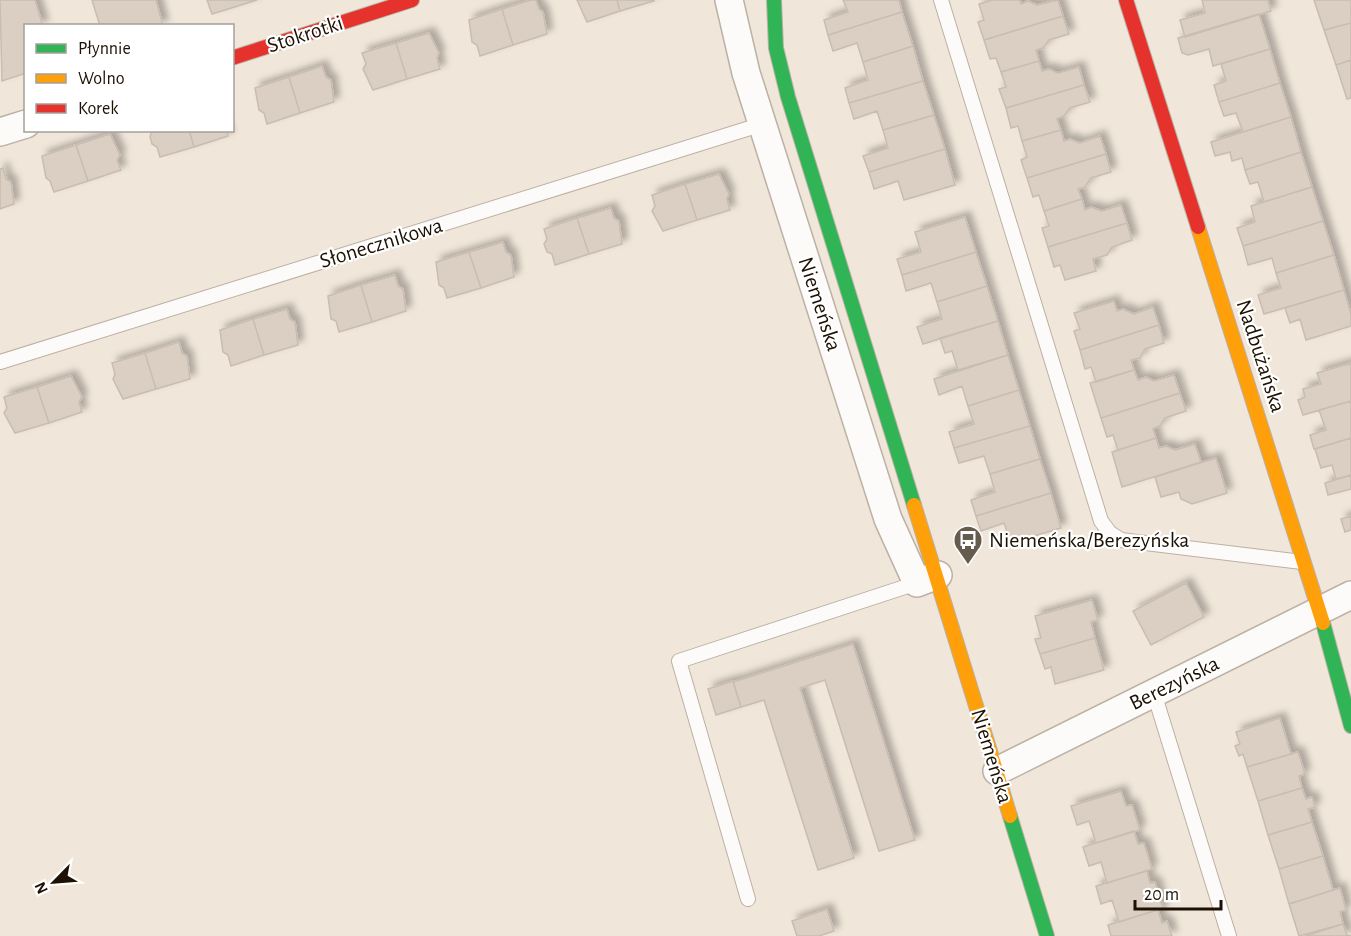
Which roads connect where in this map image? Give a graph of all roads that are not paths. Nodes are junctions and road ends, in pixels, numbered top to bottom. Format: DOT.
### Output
graph roads {
  1 [pos="412,0"];
  2 [pos="729,0"];
  3 [pos="774,0"];
  4 [pos="941,0"];
  5 [pos="1126,0"];
  6 [pos="234,56"];
  7 [pos="763,124"];
  8 [pos="24,125"];
  9 [pos="0,132"];
  10 [pos="0,362"];
  11 [pos="1304,562"];
  12 [pos="927,579"];
  13 [pos="1351,595"];
  14 [pos="1320,611"];
  15 [pos="1154,693"];
  16 [pos="1351,726"];
  17 [pos="997,771"];
  18 [pos="748,899"];
  19 [pos="1047,936"];
  20 [pos="1229,936"];
  1 -- 6 [label="street, Stokrotki"];
  2 -- 7 [label="street, Niemeńska"];
  3 -- 12 [label="street, Niemeńska"];
  4 -- 11 [label="lane"];
  5 -- 11 [label="street, Nadbużańska"];
  7 -- 10 [label="lane, Słonecznikowa"];
  7 -- 12 [label="street, Niemeńska"];
  8 -- 9 [label="street"];
  11 -- 14 [label="street, Nadbużańska"];
  12 -- 17 [label="street, Niemeńska"];
  12 -- 18 [label="lane"];
  13 -- 14 [label="street, Berezyńska"];
  14 -- 15 [label="street, Berezyńska"];
  14 -- 16 [label="street, Nadbużańska"];
  15 -- 17 [label="street, Berezyńska"];
  15 -- 20 [label="lane"];
  17 -- 19 [label="street, Niemeńska"];
}
